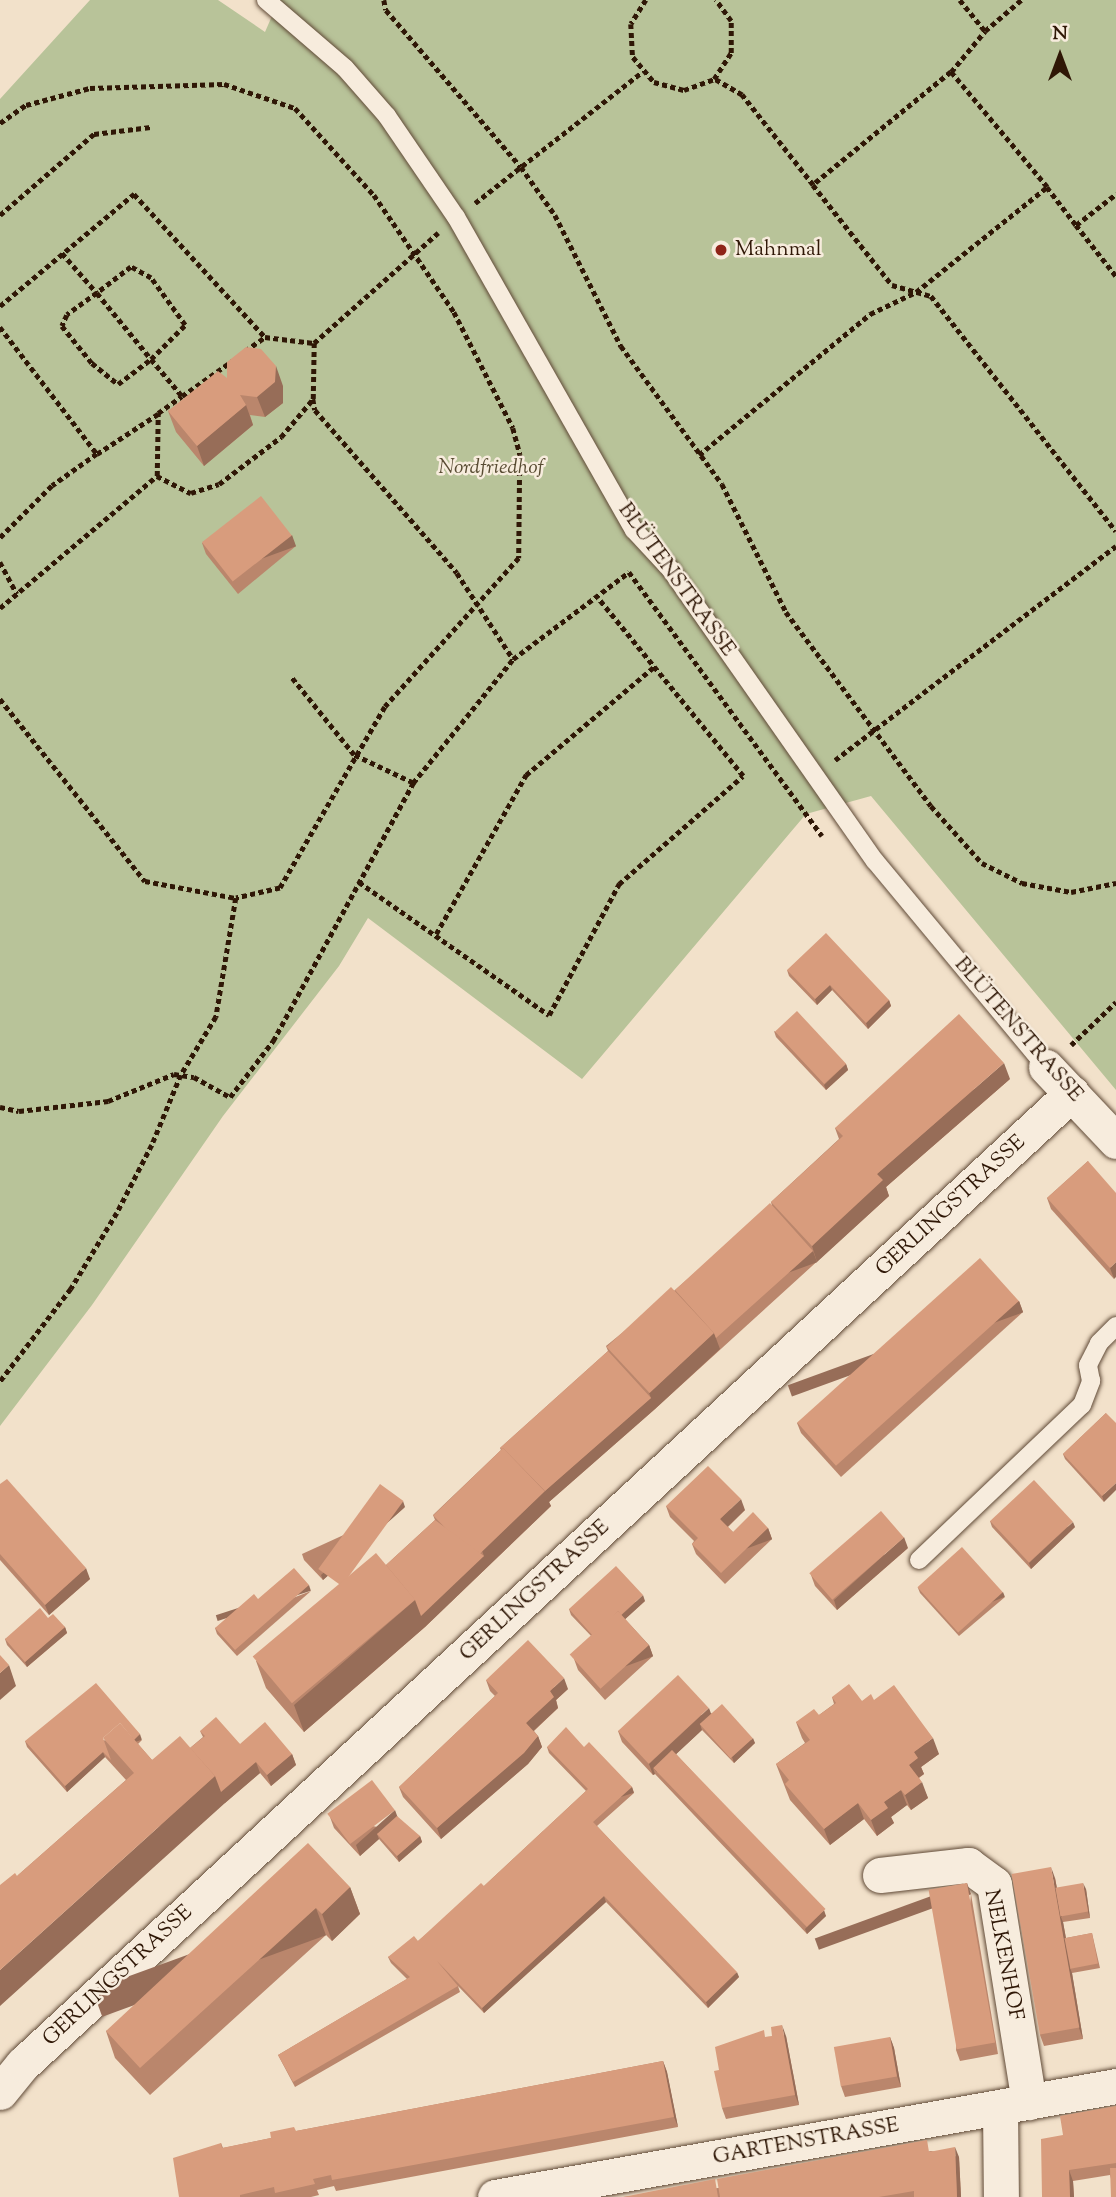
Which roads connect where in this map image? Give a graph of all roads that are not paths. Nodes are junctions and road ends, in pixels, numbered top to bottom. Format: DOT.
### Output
graph roads {
  1 [pos="266,0"];
  2 [pos="1046,1067"];
  3 [pos="1072,1093"];
  4 [pos="1116,1141"];
  5 [pos="1116,1326"];
  6 [pos="919,1560"];
  7 [pos="880,1875"];
  8 [pos="1116,2086"];
  9 [pos="0,2092"];
  10 [pos="1015,2105"];
  11 [pos="495,2197"];
  12 [pos="1001,2197"];
  1 -- 2 [label="lane, BLÜTENSTRASSE"];
  2 -- 3 [label="street, BLÜTENSTRASSE"];
  3 -- 4 [label="street, BLÜTENSTRASSE"];
  3 -- 9 [label="street, GERLINGSTRASSE"];
  5 -- 6 [label="lane"];
  7 -- 10 [label="street, NELKENHOF"];
  8 -- 10 [label="street, GARTENSTRASSE"];
  10 -- 11 [label="street, GARTENSTRASSE"];
  10 -- 12 [label="street, NELKENHOF"];
}
